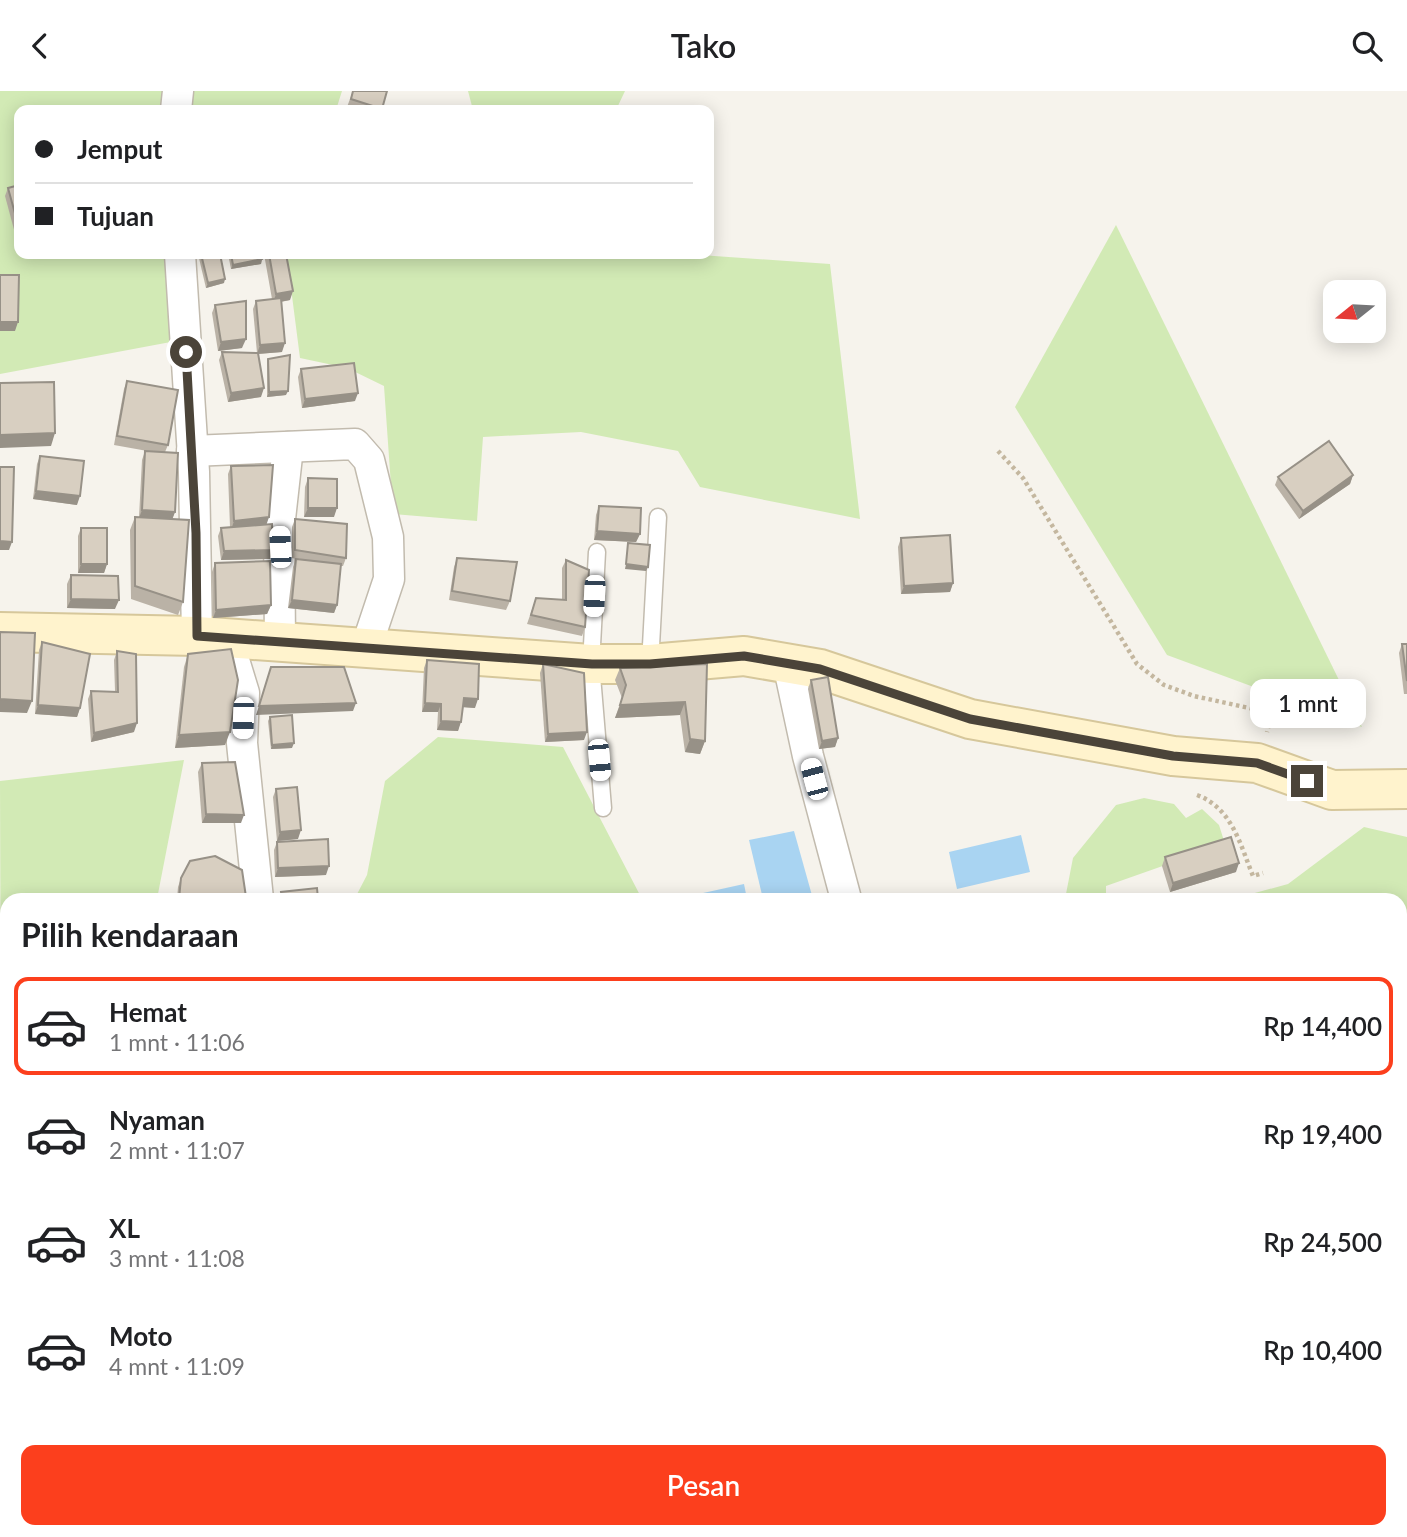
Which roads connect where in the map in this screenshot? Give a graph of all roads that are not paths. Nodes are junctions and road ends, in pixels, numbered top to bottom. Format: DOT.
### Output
graph roads {
  1 [pos="180,259"];
  2 [pos="288,447"];
  3 [pos="192,451"];
  4 [pos="658,517"];
  5 [pos="597,552"];
  6 [pos="0,632"];
  7 [pos="214,637"];
  8 [pos="280,642"];
  9 [pos="366,648"];
  10 [pos="788,663"];
  11 [pos="592,664"];
  12 [pos="650,664"];
  13 [pos="1407,789"];
  14 [pos="603,809"];
  15 [pos="257,893"];
  16 [pos="844,893"];
  1 -- 3 [label="street"];
  2 -- 3 [label="street"];
  2 -- 8 [label="street"];
  2 -- 9 [label="street"];
  3 -- 7 [label="street"];
  4 -- 12 [label="lane"];
  5 -- 11 [label="lane"];
  6 -- 7 [label="main road"];
  7 -- 8 [label="main road"];
  7 -- 15 [label="street"];
  8 -- 9 [label="main road"];
  9 -- 11 [label="main road"];
  10 -- 12 [label="main road"];
  10 -- 13 [label="main road"];
  10 -- 16 [label="street"];
  11 -- 12 [label="main road"];
  11 -- 14 [label="lane"];
}
